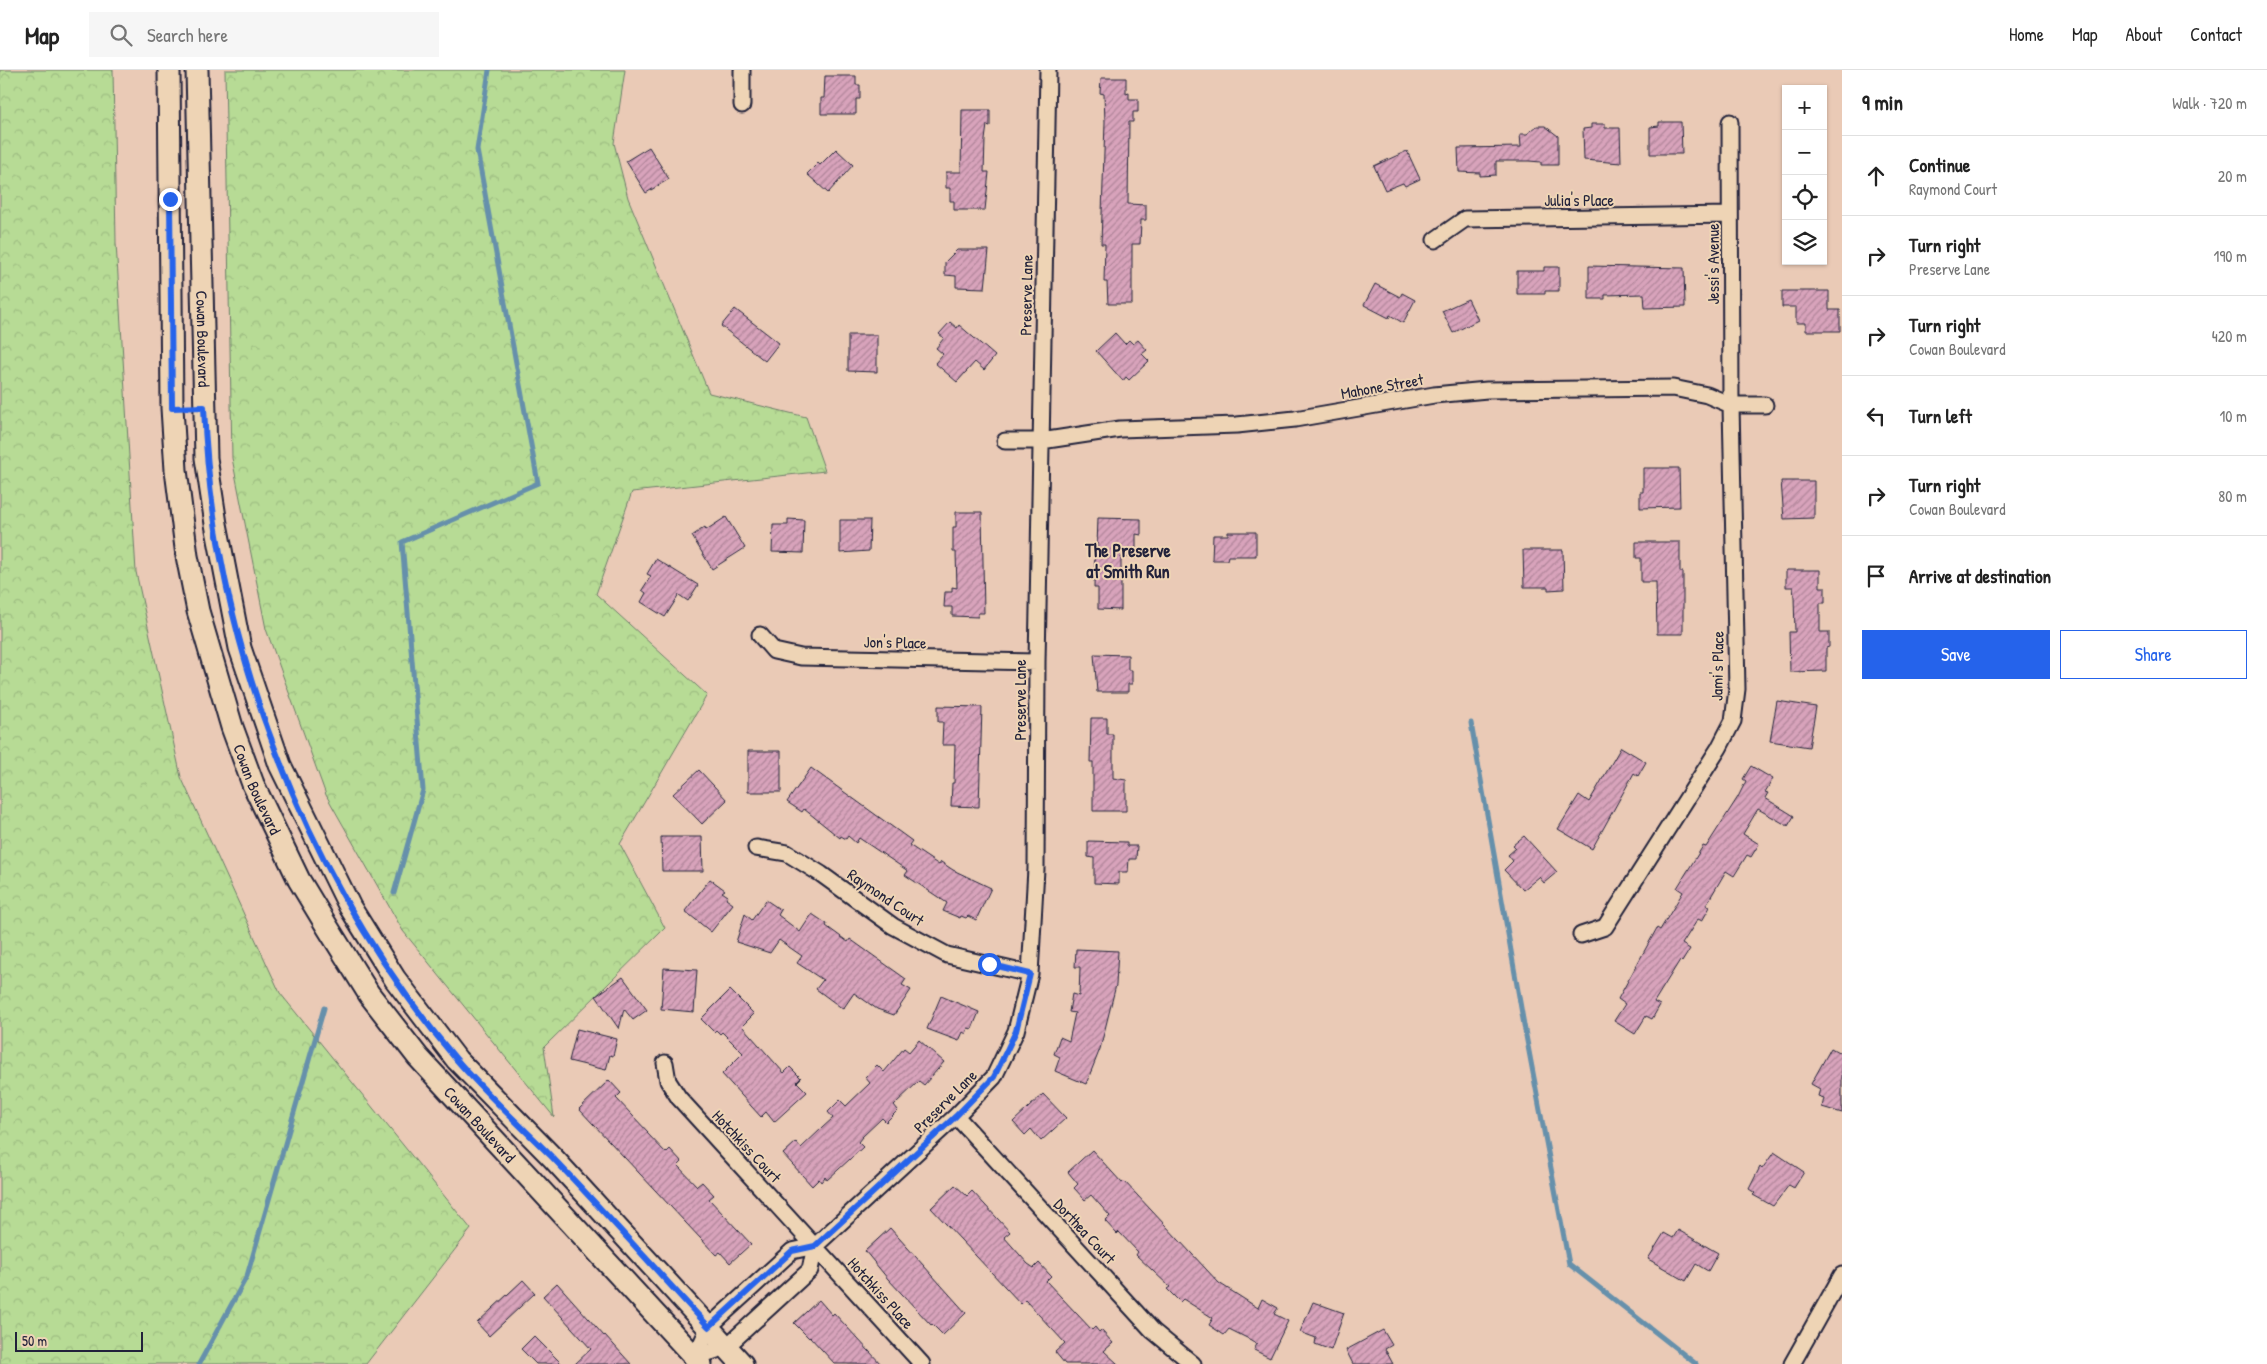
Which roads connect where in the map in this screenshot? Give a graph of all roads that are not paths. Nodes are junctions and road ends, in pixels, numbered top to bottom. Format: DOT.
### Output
graph roads {
  1 [pos="169,70"];
  2 [pos="197,70"];
  3 [pos="742,70"];
  4 [pos="1048,70"];
  5 [pos="742,105"];
  6 [pos="1730,122"];
  7 [pos="1730,215"];
  8 [pos="1435,240"];
  9 [pos="1731,405"];
  10 [pos="1765,405"];
  11 [pos="204,407"];
  12 [pos="172,408"];
  13 [pos="1005,440"];
  14 [pos="1041,442"];
  15 [pos="760,636"];
  16 [pos="1037,662"];
  17 [pos="756,848"];
  18 [pos="1581,935"];
  19 [pos="1030,974"];
  20 [pos="665,1063"];
  21 [pos="956,1116"];
  22 [pos="815,1246"];
  23 [pos="1842,1275"];
  24 [pos="709,1327"];
  25 [pos="726,1347"];
  26 [pos="698,1361"];
  27 [pos="742,1364"];
  28 [pos="922,1364"];
  29 [pos="1193,1364"];
  30 [pos="1793,1364"];
  1 -- 12 [label="main road, Cowan Boulevard"];
  2 -- 11 [label="main road, Cowan Boulevard"];
  3 -- 5 [label="street"];
  4 -- 14 [label="street, Preserve Lane"];
  6 -- 7 [label="street, Jessi's Avenue"];
  7 -- 8 [label="street, Julia's Place"];
  7 -- 9 [label="street, Jessi's Avenue"];
  9 -- 10 [label="street, Mahone Street"];
  9 -- 14 [label="street, Mahone Street"];
  9 -- 18 [label="street, Jami's Place"];
  11 -- 12 [label="main road"];
  11 -- 24 [label="main road, Cowan Boulevard"];
  12 -- 26 [label="main road, Cowan Boulevard"];
  13 -- 14 [label="street, Mahone Street"];
  14 -- 16 [label="street, Preserve Lane"];
  15 -- 16 [label="street, Jon's Place"];
  16 -- 19 [label="street, Preserve Lane"];
  17 -- 19 [label="street, Raymond Court"];
  19 -- 21 [label="street, Preserve Lane"];
  20 -- 22 [label="street, Hotchkiss Court"];
  21 -- 22 [label="street, Preserve Lane"];
  21 -- 29 [label="street, Dorthea Court"];
  22 -- 24 [label="street, Preserve Lane"];
  22 -- 25 [label="street"];
  22 -- 28 [label="street, Hotchkiss Place"];
  23 -- 30 [label="street"];
  24 -- 25 [label="main road, Cowan Boulevard"];
  24 -- 26 [label="street, Preserve Lane"];
  25 -- 26 [label="street"];
  25 -- 27 [label="main road, Cowan Boulevard"];
}
